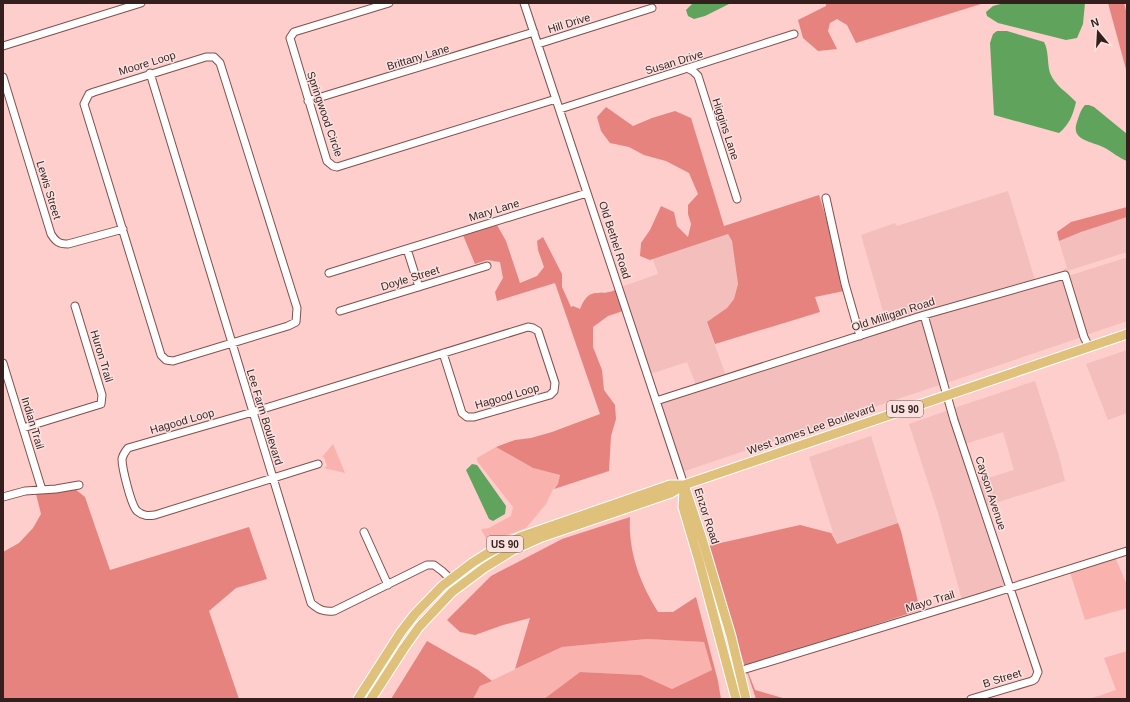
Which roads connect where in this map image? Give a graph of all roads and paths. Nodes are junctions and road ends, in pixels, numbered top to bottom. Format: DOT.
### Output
graph roads {
  1 [pos="141,3"];
  2 [pos="389,3"];
  3 [pos="524,3"];
  4 [pos="652,8"];
  5 [pos="534,32"];
  6 [pos="794,34"];
  7 [pos="538,44"];
  8 [pos="3,46"];
  9 [pos="689,69"];
  10 [pos="150,73"];
  11 [pos="3,76"];
  12 [pos="556,99"];
  13 [pos="308,101"];
  14 [pos="560,109"];
  15 [pos="587,193"];
  16 [pos="826,198"];
  17 [pos="737,199"];
  18 [pos="123,229"];
  19 [pos="407,249"];
  20 [pos="487,266"];
  21 [pos="329,273"];
  22 [pos="418,287"];
  23 [pos="75,306"];
  24 [pos="340,311"];
  25 [pos="924,316"];
  26 [pos="1127,334"];
  27 [pos="860,336"];
  28 [pos="232,342"];
  29 [pos="1089,347"];
  30 [pos="443,353"];
  31 [pos="3,363"];
  32 [pos="948,396"];
  33 [pos="656,401"];
  34 [pos="252,412"];
  35 [pos="23,428"];
  36 [pos="318,464"];
  37 [pos="273,479"];
  38 [pos="79,485"];
  39 [pos="684,485"];
  40 [pos="42,490"];
  41 [pos="3,497"];
  42 [pos="364,532"];
  43 [pos="1127,551"];
  44 [pos="451,579"];
  45 [pos="388,585"];
  46 [pos="459,587"];
  47 [pos="1010,588"];
  48 [pos="739,671"];
  49 [pos="373,675"];
  50 [pos="1037,676"];
  51 [pos="383,681"];
  52 [pos="358,699"];
  53 [pos="371,699"];
  54 [pos="736,699"];
  55 [pos="746,699"];
  56 [pos="971,699"];
  1 -- 8 [label="street"];
  2 -- 13 [label="street, Springwood Circle"];
  3 -- 5 [label="street, Old Bethel Road"];
  4 -- 7 [label="street, Hill Drive"];
  5 -- 7 [label="street, Old Bethel Road"];
  5 -- 13 [label="street, Brittany Lane"];
  6 -- 9 [label="street, Susan Drive"];
  7 -- 12 [label="street, Old Bethel Road"];
  9 -- 14 [label="street, Susan Drive"];
  9 -- 17 [label="street, Higgins Lane"];
  10 -- 18 [label="street, Moore Loop"];
  10 -- 28 [label="street, Lee Farm Boulevard"];
  10 -- 28 [label="street, Moore Loop"];
  11 -- 18 [label="street, Lewis Street"];
  12 -- 13 [label="street, Springwood Circle"];
  12 -- 14 [label="street, Old Bethel Road"];
  14 -- 15 [label="street, Old Bethel Road"];
  15 -- 19 [label="street, Mary Lane"];
  15 -- 33 [label="street, Old Bethel Road"];
  16 -- 27 [label="street"];
  18 -- 28 [label="street, Moore Loop"];
  19 -- 21 [label="street, Mary Lane"];
  19 -- 22 [label="street"];
  20 -- 22 [label="street, Doyle Street"];
  22 -- 24 [label="street, Doyle Street"];
  23 -- 35 [label="street, Huron Trail"];
  25 -- 27 [label="street, Old Milligan Road"];
  25 -- 29 [label="street, Old Milligan Road"];
  25 -- 32 [label="street, Cayson Avenue"];
  26 -- 29 [label="main road, West James Lee Boulevard / US 90"];
  27 -- 33 [label="street, Old Milligan Road"];
  28 -- 34 [label="street, Lee Farm Boulevard"];
  29 -- 32 [label="main road, West James Lee Boulevard / US 90"];
  30 -- 30 [label="street, Hagood Loop"];
  30 -- 34 [label="street, Hagood Loop"];
  31 -- 35 [label="street, Indian Trail"];
  32 -- 39 [label="main road, West James Lee Boulevard / US 90"];
  32 -- 47 [label="street, Cayson Avenue"];
  33 -- 39 [label="street, Old Bethel Road"];
  34 -- 37 [label="street, Lee Farm Boulevard"];
  34 -- 37 [label="street, Hagood Loop"];
  35 -- 40 [label="street, Indian Trail"];
  36 -- 37 [label="street"];
  37 -- 45 [label="street, Lee Farm Boulevard"];
  38 -- 40 [label="street"];
  39 -- 44 [label="main road, West James Lee Boulevard / US 90"];
  39 -- 46 [label="main road, West James Lee Boulevard / US 90"];
  39 -- 48 [label="main road, Enzor Road"];
  39 -- 54 [label="main road, Enzor Road"];
  40 -- 41 [label="street"];
  42 -- 45 [label="street"];
  43 -- 47 [label="street, Mayo Trail"];
  44 -- 45 [label="street, Lee Farm Boulevard"];
  44 -- 46 [label="street, Lee Farm Boulevard"];
  44 -- 49 [label="main road, West James Lee Boulevard / US 90"];
  46 -- 51 [label="main road, West James Lee Boulevard / US 90"];
  47 -- 48 [label="street, Mayo Trail"];
  47 -- 50 [label="street, Cayson Avenue"];
  48 -- 55 [label="main road, Enzor Road"];
  49 -- 51 [label="street"];
  49 -- 52 [label="main road, West James Lee Boulevard / US 90"];
  50 -- 56 [label="street, B Street"];
  51 -- 53 [label="main road, West James Lee Boulevard / US 90"];
}
